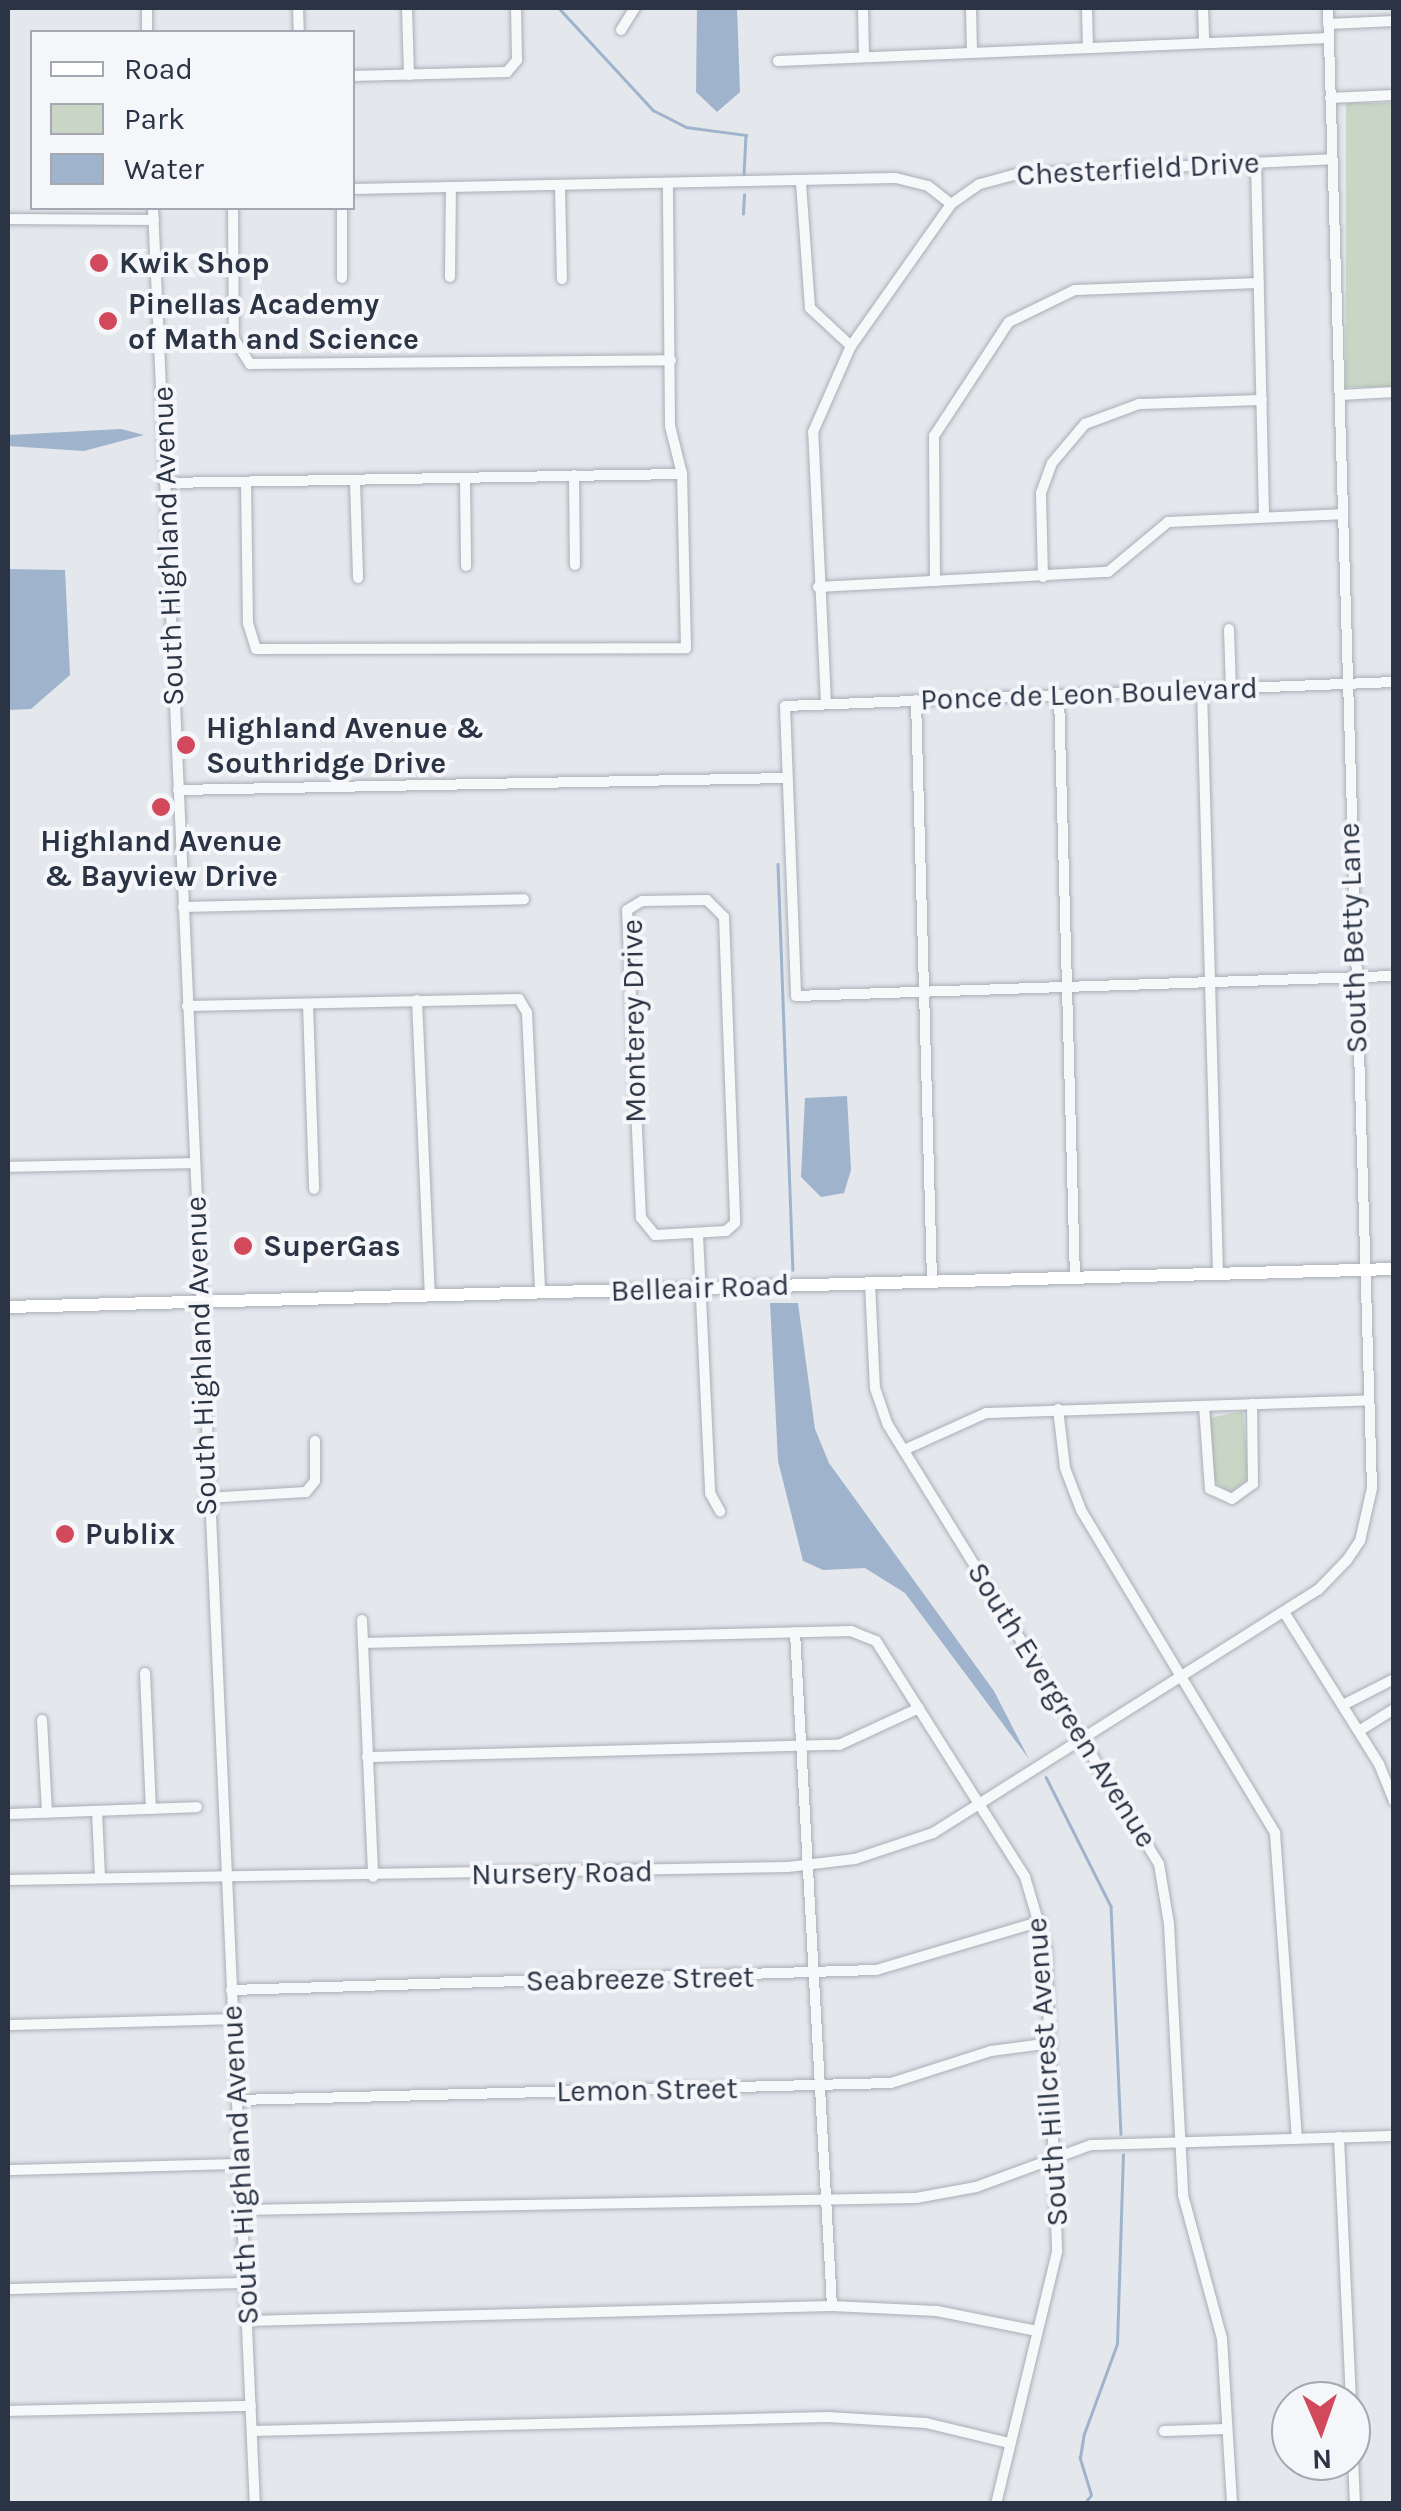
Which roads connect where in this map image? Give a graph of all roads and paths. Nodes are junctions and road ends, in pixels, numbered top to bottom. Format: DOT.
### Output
graph roads {
  1 [pos="407,8"];
  2 [pos="516,8"];
  3 [pos="635,8"];
  4 [pos="863,8"];
  5 [pos="971,8"];
  6 [pos="1087,8"];
  7 [pos="1203,8"];
  8 [pos="1328,8"];
  9 [pos="1394,21"];
  10 [pos="1328,24"];
  11 [pos="621,30"];
  12 [pos="1328,38"];
  13 [pos="1204,43"];
  14 [pos="1088,48"];
  15 [pos="972,51"];
  16 [pos="864,57"];
  17 [pos="778,61"];
  18 [pos="409,75"];
  19 [pos="355,76"];
  20 [pos="1394,95"];
  21 [pos="1330,98"];
  22 [pos="1332,159"];
  23 [pos="1256,163"];
  24 [pos="801,183"];
  25 [pos="668,186"];
  26 [pos="560,187"];
  27 [pos="451,188"];
  28 [pos="355,189"];
  29 [pos="951,204"];
  30 [pos="153,210"];
  31 [pos="233,210"];
  32 [pos="342,210"];
  33 [pos="8,219"];
  34 [pos="154,220"];
  35 [pos="450,277"];
  36 [pos="342,278"];
  37 [pos="562,279"];
  38 [pos="1258,283"];
  39 [pos="851,346"];
  40 [pos="671,360"];
  41 [pos="1394,392"];
  42 [pos="1341,395"];
  43 [pos="1262,400"];
  44 [pos="682,474"];
  45 [pos="574,476"];
  46 [pos="465,480"];
  47 [pos="355,481"];
  48 [pos="246,482"];
  49 [pos="165,483"];
  50 [pos="1341,514"];
  51 [pos="1264,517"];
  52 [pos="576,565"];
  53 [pos="466,566"];
  54 [pos="1043,577"];
  55 [pos="358,578"];
  56 [pos="935,581"];
  57 [pos="818,586"];
  58 [pos="1229,629"];
  59 [pos="1394,682"];
  60 [pos="1346,684"];
  61 [pos="1231,688"];
  62 [pos="1202,690"];
  63 [pos="1059,694"];
  64 [pos="916,700"];
  65 [pos="826,702"];
  66 [pos="787,778"];
  67 [pos="178,790"];
  68 [pos="524,899"];
  69 [pos="183,907"];
  70 [pos="1394,976"];
  71 [pos="1354,977"];
  72 [pos="1209,982"];
  73 [pos="1067,986"];
  74 [pos="924,991"];
  75 [pos="417,1000"];
  76 [pos="308,1004"];
  77 [pos="187,1006"];
  78 [pos="193,1163"];
  79 [pos="8,1168"];
  80 [pos="314,1189"];
  81 [pos="698,1234"];
  82 [pos="1362,1270"];
  83 [pos="1394,1270"];
  84 [pos="1218,1274"];
  85 [pos="1075,1278"];
  86 [pos="932,1281"];
  87 [pos="870,1283"];
  88 [pos="700,1288"];
  89 [pos="540,1292"];
  90 [pos="430,1295"];
  91 [pos="198,1302"];
  92 [pos="8,1307"];
  93 [pos="1368,1400"];
  94 [pos="1252,1404"];
  95 [pos="1204,1406"];
  96 [pos="1058,1409"];
  97 [pos="315,1442"];
  98 [pos="904,1450"];
  99 [pos="206,1498"];
  100 [pos="720,1511"];
  101 [pos="1284,1612"];
  102 [pos="362,1620"];
  103 [pos="796,1632"];
  104 [pos="362,1643"];
  105 [pos="145,1673"];
  106 [pos="1183,1675"];
  107 [pos="1394,1679"];
  108 [pos="1343,1705"];
  109 [pos="919,1708"];
  110 [pos="1394,1709"];
  111 [pos="42,1720"];
  112 [pos="1359,1731"];
  113 [pos="1084,1736"];
  114 [pos="800,1747"];
  115 [pos="367,1758"];
  116 [pos="1394,1802"];
  117 [pos="979,1804"];
  118 [pos="197,1807"];
  119 [pos="151,1808"];
  120 [pos="97,1811"];
  121 [pos="47,1812"];
  122 [pos="8,1814"];
  123 [pos="809,1865"];
  124 [pos="226,1876"];
  125 [pos="373,1877"];
  126 [pos="100,1878"];
  127 [pos="8,1880"];
  128 [pos="1041,1922"];
  129 [pos="814,1974"];
  130 [pos="232,1990"];
  131 [pos="233,2019"];
  132 [pos="8,2024"];
  133 [pos="1050,2042"];
  134 [pos="820,2086"];
  135 [pos="236,2100"];
  136 [pos="1394,2136"];
  137 [pos="1339,2137"];
  138 [pos="1297,2138"];
  139 [pos="1180,2142"];
  140 [pos="1056,2153"];
  141 [pos="240,2164"];
  142 [pos="8,2170"];
  143 [pos="830,2196"];
  144 [pos="242,2210"];
  145 [pos="246,2283"];
  146 [pos="8,2289"];
  147 [pos="832,2306"];
  148 [pos="248,2321"];
  149 [pos="1038,2331"];
  150 [pos="1350,2381"];
  151 [pos="251,2406"];
  152 [pos="8,2411"];
  153 [pos="1226,2429"];
  154 [pos="252,2431"];
  155 [pos="1164,2431"];
  156 [pos="1009,2443"];
  157 [pos="255,2504"];
  158 [pos="996,2504"];
  159 [pos="1232,2504"];
  1 -- 18 [label="street"];
  2 -- 18 [label="street"];
  3 -- 11 [label="street"];
  4 -- 16 [label="street"];
  5 -- 15 [label="street"];
  6 -- 14 [label="street"];
  7 -- 13 [label="street"];
  8 -- 10 [label="street, South Betty Lane"];
  9 -- 10 [label="street"];
  10 -- 12 [label="street, South Betty Lane"];
  12 -- 13 [label="street"];
  12 -- 21 [label="street, South Betty Lane"];
  13 -- 14 [label="street"];
  14 -- 15 [label="street"];
  15 -- 16 [label="street"];
  16 -- 17 [label="street"];
  18 -- 19 [label="street"];
  20 -- 21 [label="street"];
  21 -- 22 [label="street, South Betty Lane"];
  22 -- 23 [label="street, Chesterfield Drive"];
  22 -- 42 [label="street, South Betty Lane"];
  23 -- 29 [label="street, Chesterfield Drive"];
  23 -- 38 [label="street"];
  24 -- 25 [label="street"];
  24 -- 29 [label="street"];
  24 -- 39 [label="street"];
  25 -- 26 [label="street"];
  25 -- 40 [label="street"];
  26 -- 27 [label="street"];
  26 -- 37 [label="street"];
  27 -- 28 [label="street"];
  27 -- 35 [label="street"];
  29 -- 39 [label="street, Chesterfield Drive"];
  30 -- 34 [label="street, South Highland Avenue"];
  31 -- 40 [label="street"];
  32 -- 36 [label="street"];
  33 -- 34 [label="street"];
  34 -- 49 [label="street, South Highland Avenue"];
  38 -- 43 [label="street"];
  38 -- 56 [label="street"];
  39 -- 57 [label="street, Chesterfield Drive"];
  40 -- 44 [label="street"];
  41 -- 42 [label="street"];
  42 -- 50 [label="street, South Betty Lane"];
  43 -- 51 [label="street"];
  43 -- 54 [label="street"];
  44 -- 45 [label="street"];
  44 -- 48 [label="street"];
  45 -- 46 [label="street"];
  45 -- 52 [label="street"];
  46 -- 47 [label="street"];
  46 -- 53 [label="street"];
  47 -- 48 [label="street"];
  47 -- 55 [label="street"];
  48 -- 49 [label="street"];
  49 -- 67 [label="street, South Highland Avenue"];
  50 -- 51 [label="street"];
  50 -- 60 [label="street, South Betty Lane"];
  51 -- 54 [label="street"];
  54 -- 56 [label="street"];
  56 -- 57 [label="street"];
  57 -- 65 [label="street, Chesterfield Drive"];
  58 -- 61 [label="street"];
  59 -- 60 [label="street, Ponce de Leon Boulevard"];
  60 -- 61 [label="street, Ponce de Leon Boulevard"];
  60 -- 71 [label="street, South Betty Lane"];
  61 -- 62 [label="street, Ponce de Leon Boulevard"];
  62 -- 63 [label="street, Ponce de Leon Boulevard"];
  62 -- 72 [label="street"];
  63 -- 64 [label="street, Ponce de Leon Boulevard"];
  63 -- 73 [label="street"];
  64 -- 65 [label="street, Ponce de Leon Boulevard"];
  64 -- 74 [label="street"];
  65 -- 66 [label="street, Ponce de Leon Boulevard"];
  66 -- 67 [label="street"];
  66 -- 74 [label="street"];
  67 -- 69 [label="street, South Highland Avenue"];
  68 -- 69 [label="street"];
  69 -- 77 [label="street, South Highland Avenue"];
  70 -- 71 [label="street"];
  71 -- 72 [label="street"];
  71 -- 82 [label="street, South Betty Lane"];
  72 -- 73 [label="street"];
  72 -- 84 [label="street"];
  73 -- 74 [label="street"];
  73 -- 85 [label="street"];
  74 -- 86 [label="street"];
  75 -- 76 [label="street"];
  75 -- 89 [label="street"];
  75 -- 90 [label="street"];
  76 -- 77 [label="street"];
  76 -- 80 [label="street"];
  77 -- 78 [label="street, South Highland Avenue"];
  78 -- 79 [label="street"];
  78 -- 91 [label="street, South Highland Avenue"];
  81 -- 81 [label="street, Monterey Drive"];
  81 -- 88 [label="street"];
  82 -- 83 [label="main road, Belleair Road"];
  82 -- 84 [label="main road, Belleair Road"];
  82 -- 93 [label="street, South Betty Lane"];
  84 -- 85 [label="main road, Belleair Road"];
  85 -- 86 [label="main road, Belleair Road"];
  86 -- 87 [label="main road, Belleair Road"];
  87 -- 88 [label="main road, Belleair Road"];
  87 -- 98 [label="street, South Evergreen Avenue"];
  88 -- 89 [label="main road, Belleair Road"];
  88 -- 100 [label="street"];
  89 -- 90 [label="main road, Belleair Road"];
  90 -- 91 [label="main road, Belleair Road"];
  91 -- 92 [label="main road, Belleair Road"];
  91 -- 99 [label="street, South Highland Avenue"];
  93 -- 94 [label="street"];
  93 -- 101 [label="street, South Betty Lane"];
  94 -- 95 [label="street"];
  94 -- 95 [label="street"];
  95 -- 96 [label="street"];
  96 -- 98 [label="street"];
  96 -- 106 [label="street"];
  97 -- 99 [label="street"];
  98 -- 113 [label="street, South Evergreen Avenue"];
  99 -- 124 [label="street, South Highland Avenue"];
  101 -- 106 [label="street, South Betty Lane"];
  101 -- 108 [label="street"];
  102 -- 104 [label="street"];
  103 -- 104 [label="street"];
  103 -- 109 [label="street, South Hillcrest Avenue"];
  103 -- 114 [label="street"];
  104 -- 115 [label="street"];
  105 -- 119 [label="street"];
  106 -- 113 [label="street, Nursery Road"];
  106 -- 138 [label="street"];
  107 -- 108 [label="street"];
  108 -- 112 [label="street"];
  109 -- 114 [label="street"];
  109 -- 117 [label="street, South Hillcrest Avenue"];
  110 -- 112 [label="street"];
  111 -- 121 [label="street"];
  112 -- 116 [label="street"];
  113 -- 117 [label="street, Nursery Road"];
  113 -- 139 [label="street, South Evergreen Avenue"];
  114 -- 115 [label="street"];
  114 -- 123 [label="street"];
  115 -- 125 [label="street"];
  117 -- 123 [label="street, Nursery Road"];
  117 -- 128 [label="street, South Hillcrest Avenue"];
  118 -- 119 [label="street"];
  119 -- 120 [label="street"];
  120 -- 121 [label="street"];
  120 -- 126 [label="street"];
  121 -- 122 [label="street"];
  123 -- 125 [label="street, Nursery Road"];
  123 -- 129 [label="street"];
  124 -- 125 [label="street, Nursery Road"];
  124 -- 126 [label="street, Nursery Road"];
  124 -- 130 [label="street, South Highland Avenue"];
  126 -- 127 [label="street, Nursery Road"];
  128 -- 129 [label="street, Seabreeze Street"];
  128 -- 133 [label="street, South Hillcrest Avenue"];
  129 -- 130 [label="street, Seabreeze Street"];
  129 -- 134 [label="street"];
  130 -- 131 [label="street, South Highland Avenue"];
  131 -- 132 [label="street"];
  131 -- 135 [label="street, South Highland Avenue"];
  133 -- 134 [label="street, Lemon Street"];
  133 -- 140 [label="street, South Hillcrest Avenue"];
  134 -- 135 [label="street, Lemon Street"];
  134 -- 143 [label="street"];
  135 -- 141 [label="street, South Highland Avenue"];
  136 -- 137 [label="street"];
  137 -- 138 [label="street"];
  137 -- 150 [label="street"];
  138 -- 139 [label="street"];
  139 -- 140 [label="street"];
  139 -- 153 [label="street, South Evergreen Avenue"];
  140 -- 143 [label="street"];
  140 -- 149 [label="street, South Hillcrest Avenue"];
  141 -- 142 [label="street"];
  141 -- 144 [label="street, South Highland Avenue"];
  143 -- 144 [label="street"];
  143 -- 147 [label="street"];
  144 -- 145 [label="street, South Highland Avenue"];
  145 -- 146 [label="street"];
  145 -- 148 [label="street, South Highland Avenue"];
  147 -- 148 [label="street"];
  147 -- 149 [label="street"];
  148 -- 151 [label="street, South Highland Avenue"];
  149 -- 156 [label="street, South Hillcrest Avenue"];
  151 -- 152 [label="street"];
  151 -- 154 [label="street, South Highland Avenue"];
  153 -- 155 [label="street"];
  153 -- 159 [label="street, South Evergreen Avenue"];
  154 -- 156 [label="street"];
  154 -- 157 [label="street, South Highland Avenue"];
  156 -- 158 [label="street, South Hillcrest Avenue"];
}
